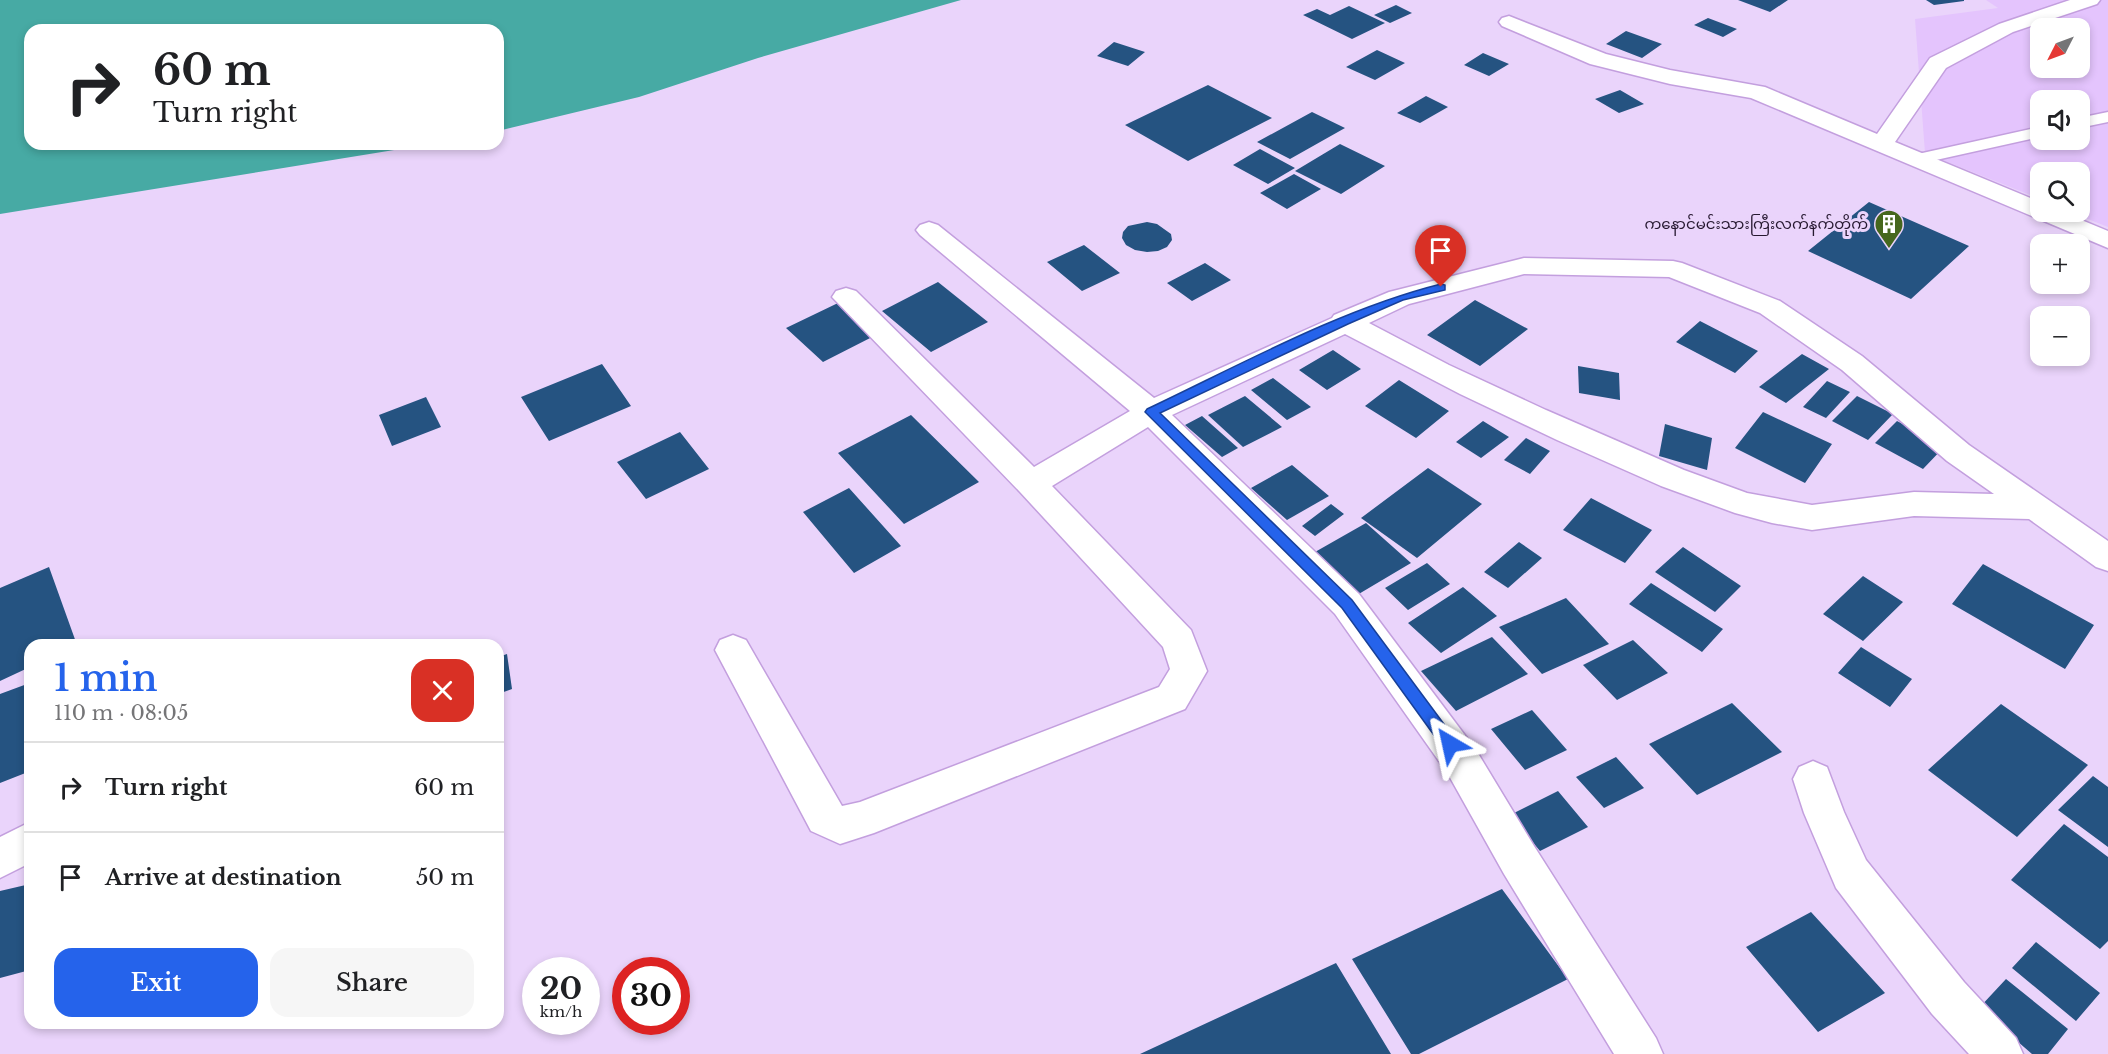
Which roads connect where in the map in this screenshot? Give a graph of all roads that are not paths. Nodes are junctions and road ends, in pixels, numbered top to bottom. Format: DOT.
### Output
graph roads {
  1 [pos="2090,0"];
  2 [pos="1509,22"];
  3 [pos="2108,117"];
  4 [pos="2090,121"];
  5 [pos="2030,134"];
  6 [pos="1882,144"];
  7 [pos="1918,159"];
  8 [pos="2030,206"];
  9 [pos="2066,222"];
  10 [pos="928,230"];
  11 [pos="2108,240"];
  12 [pos="846,297"];
  13 [pos="1344,321"];
  14 [pos="1151,412"];
  15 [pos="1031,484"];
  16 [pos="2032,507"];
  17 [pos="2108,558"];
  18 [pos="733,650"];
  19 [pos="1813,778"];
  20 [pos="24,845"];
  21 [pos="0,859"];
  22 [pos="1640,1054"];
  23 [pos="2000,1054"];
  1 -- 6 [label="street"];
  2 -- 6 [label="street"];
  3 -- 4 [label="lane"];
  5 -- 7 [label="lane"];
  6 -- 7 [label="street"];
  7 -- 8 [label="street"];
  9 -- 11 [label="street"];
  10 -- 14 [label="street"];
  12 -- 15 [label="street"];
  13 -- 14 [label="street"];
  13 -- 16 [label="street"];
  13 -- 16 [label="street"];
  14 -- 15 [label="street"];
  14 -- 22 [label="street"];
  15 -- 18 [label="street"];
  16 -- 17 [label="street"];
  19 -- 23 [label="street"];
  20 -- 21 [label="street"];
}
